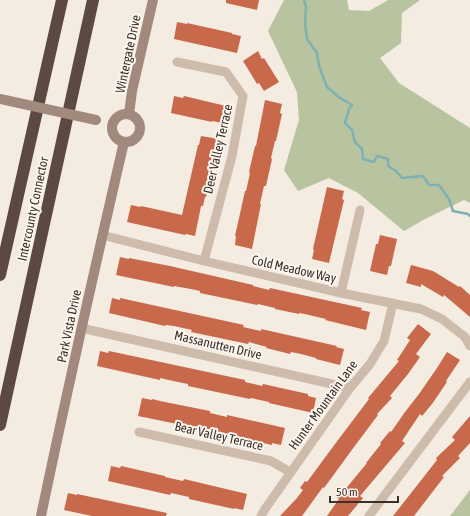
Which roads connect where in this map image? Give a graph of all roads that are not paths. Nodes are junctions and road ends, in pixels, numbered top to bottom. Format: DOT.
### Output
graph roads {
  1 [pos="62,0"];
  2 [pos="93,0"];
  3 [pos="153,0"];
  4 [pos="177,62"];
  5 [pos="0,99"];
  6 [pos="129,114"];
  7 [pos="112,123"];
  8 [pos="124,142"];
  9 [pos="360,210"];
  10 [pos="102,234"];
  11 [pos="204,261"];
  12 [pos="0,275"];
  13 [pos="341,293"];
  14 [pos="393,303"];
  15 [pos="81,328"];
  16 [pos="470,346"];
  17 [pos="470,382"];
  18 [pos="350,388"];
  19 [pos="0,425"];
  20 [pos="139,432"];
  21 [pos="290,472"];
  22 [pos="41,516"];
  23 [pos="261,516"];
  24 [pos="369,516"];
  1 -- 12 [label="highway, Intercounty Connector"];
  2 -- 19 [label="highway, Intercounty Connector"];
  3 -- 6 [label="street, Wintergate Drive"];
  4 -- 11 [label="street, Deer Valley Terrace"];
  5 -- 7 [label="street, bridge"];
  6 -- 7 [label="street"];
  6 -- 8 [label="street"];
  7 -- 8 [label="street"];
  8 -- 10 [label="street, Park Vista Drive"];
  9 -- 13 [label="street"];
  10 -- 11 [label="street, Cold Meadow Way"];
  10 -- 15 [label="street, Park Vista Drive"];
  11 -- 13 [label="street, Cold Meadow Way"];
  13 -- 14 [label="street, Cold Meadow Way"];
  14 -- 16 [label="street, Cold Meadow Way"];
  14 -- 18 [label="street, Hunter Mountain Lane"];
  15 -- 18 [label="street, Massanutten Drive"];
  15 -- 22 [label="street, Park Vista Drive"];
  17 -- 24 [label="street"];
  18 -- 21 [label="street, Hunter Mountain Lane"];
  20 -- 21 [label="street, Bear Valley Terrace"];
  21 -- 23 [label="street, Hunter Mountain Lane"];
}
